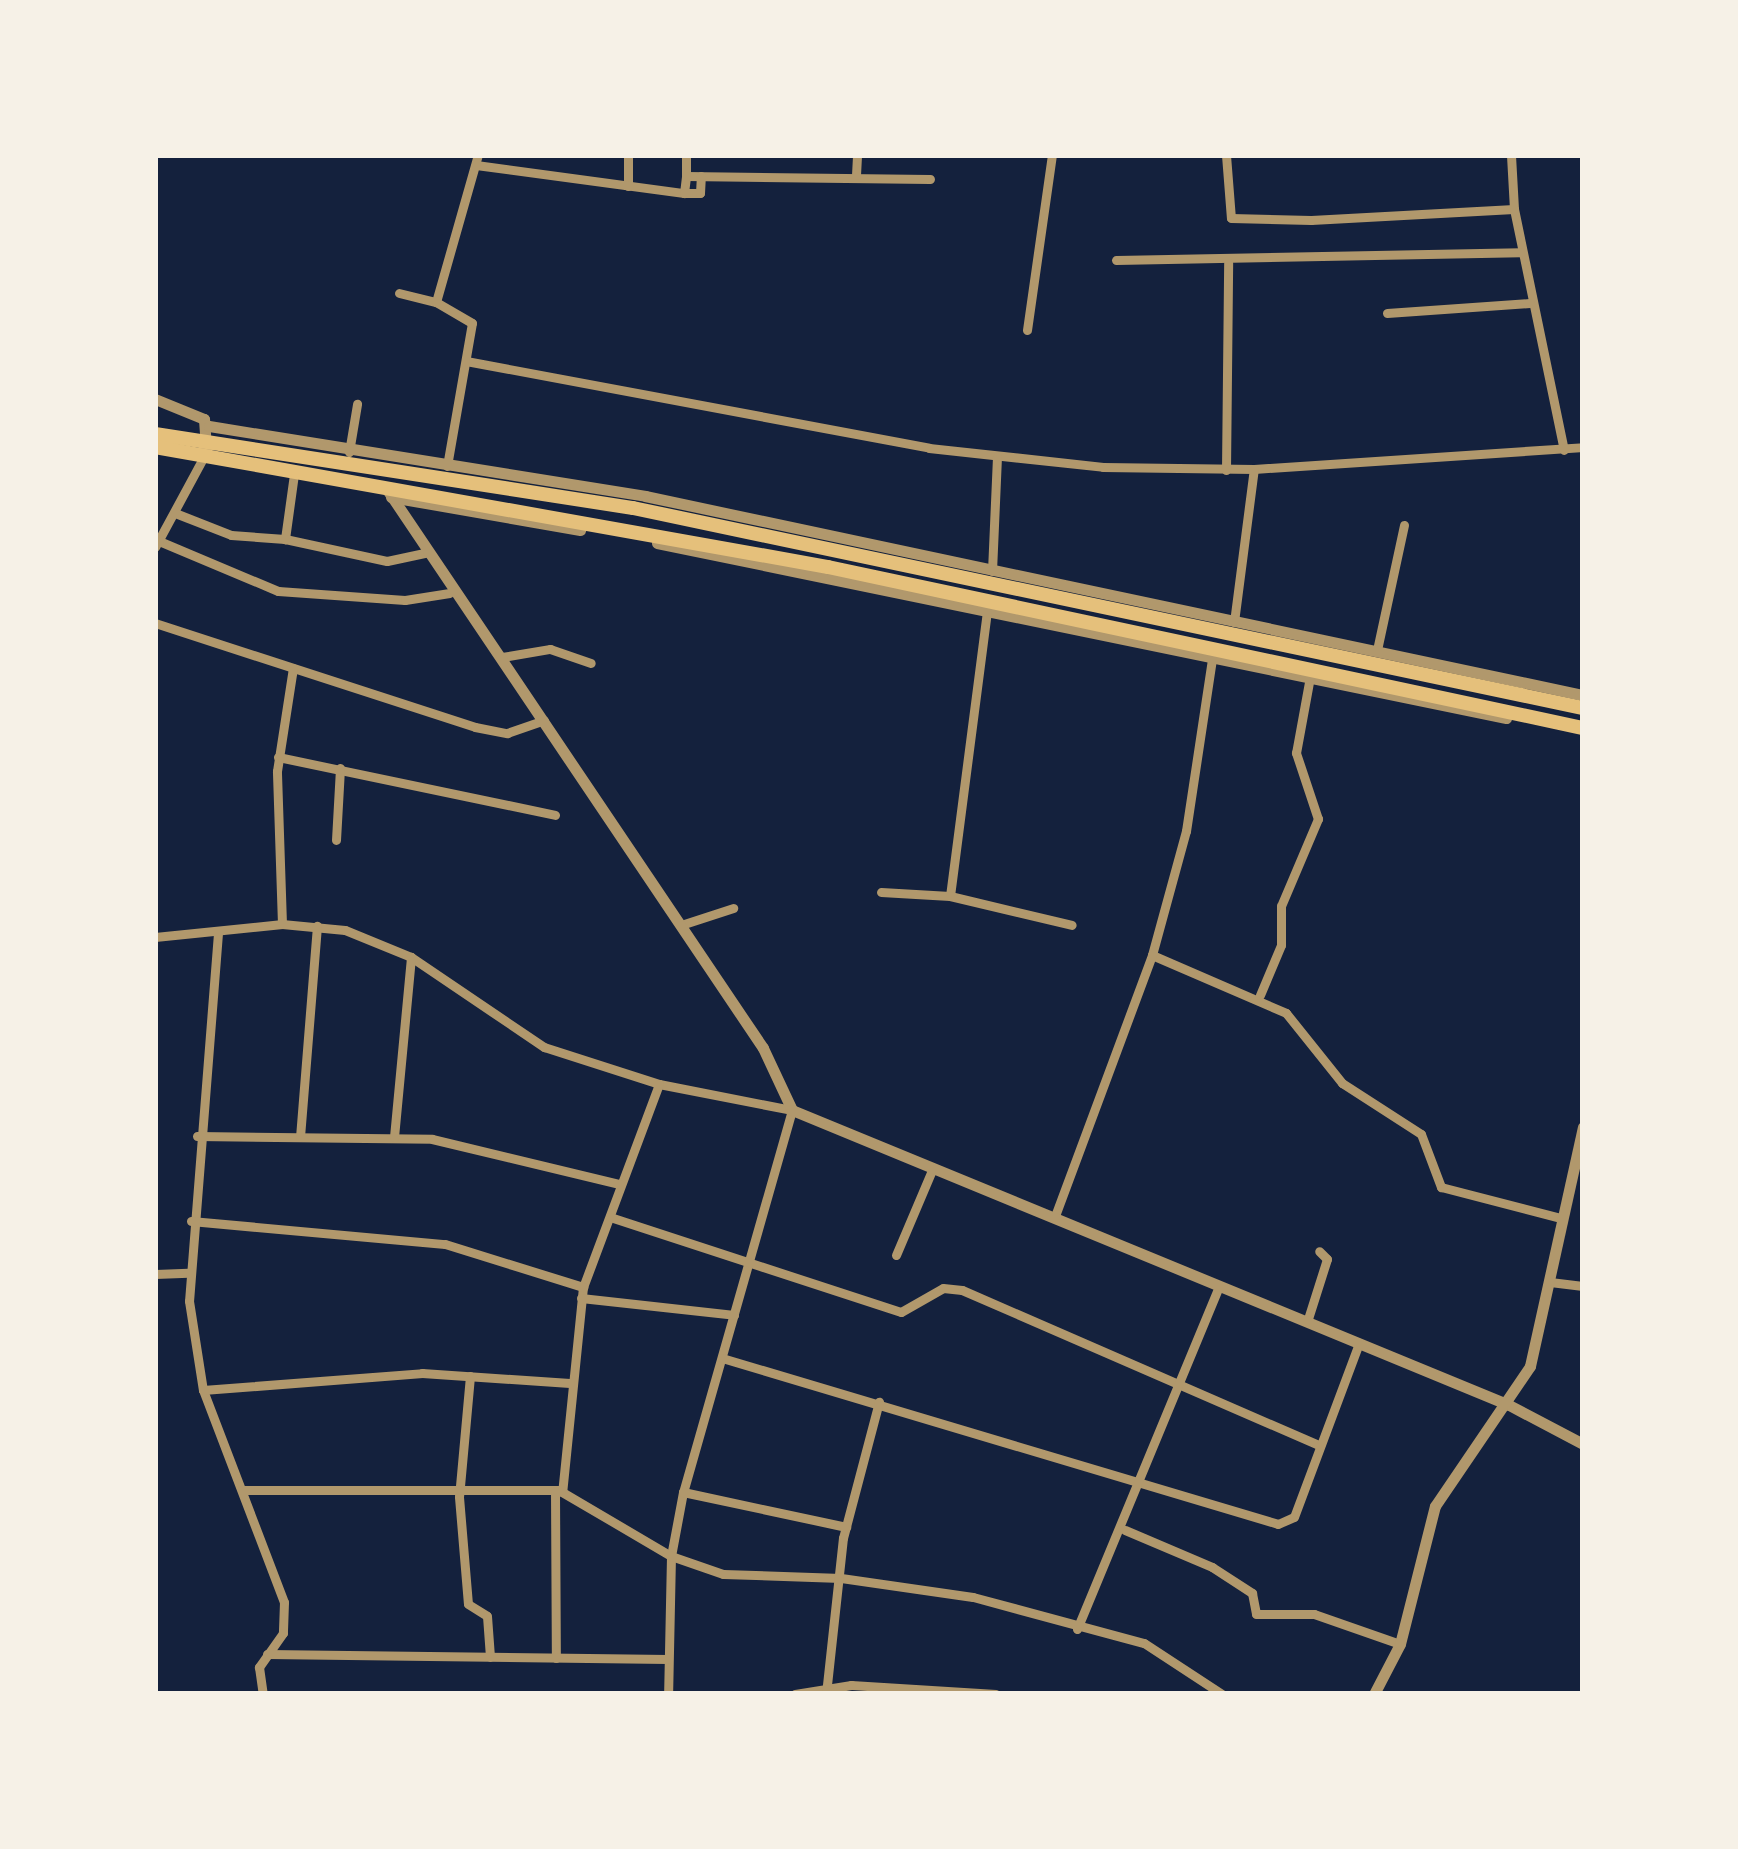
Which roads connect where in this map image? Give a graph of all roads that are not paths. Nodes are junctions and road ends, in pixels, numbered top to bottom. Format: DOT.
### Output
graph roads {
  1 [pos="628,155"];
  2 [pos="686,155"];
  3 [pos="857,155"];
  4 [pos="1052,155"];
  5 [pos="1226,155"];
  6 [pos="1511,155"];
  7 [pos="477,160"];
  8 [pos="856,175"];
  9 [pos="686,176"];
  10 [pos="701,176"];
  11 [pos="930,179"];
  12 [pos="628,186"];
  13 [pos="684,193"];
  14 [pos="1514,209"];
  15 [pos="1520,252"];
  16 [pos="1116,260"];
  17 [pos="1228,263"];
  18 [pos="399,293"];
  19 [pos="436,302"];
  20 [pos="1530,304"];
  21 [pos="1387,313"];
  22 [pos="1027,330"];
  23 [pos="466,361"];
  24 [pos="155,399"];
  25 [pos="357,404"];
  26 [pos="155,434"];
  27 [pos="209,434"];
  28 [pos="155,448"];
  29 [pos="1583,448"];
  30 [pos="1564,450"];
  31 [pos="348,452"];
  32 [pos="997,457"];
  33 [pos="202,460"];
  34 [pos="447,466"];
  35 [pos="1254,469"];
  36 [pos="1226,470"];
  37 [pos="294,474"];
  38 [pos="388,492"];
  39 [pos="175,513"];
  40 [pos="1404,524"];
  41 [pos="286,539"];
  42 [pos="157,544"];
  43 [pos="429,552"];
  44 [pos="992,572"];
  45 [pos="449,592"];
  46 [pos="987,610"];
  47 [pos="1234,622"];
  48 [pos="156,623"];
  49 [pos="155,636"];
  50 [pos="1378,650"];
  51 [pos="502,657"];
  52 [pos="1212,660"];
  53 [pos="591,663"];
  54 [pos="292,668"];
  55 [pos="1309,682"];
  56 [pos="1583,695"];
  57 [pos="1583,708"];
  58 [pos="544,720"];
  59 [pos="1583,732"];
  60 [pos="278,757"];
  61 [pos="340,768"];
  62 [pos="555,815"];
  63 [pos="336,840"];
  64 [pos="881,892"];
  65 [pos="950,896"];
  66 [pos="734,908"];
  67 [pos="282,924"];
  68 [pos="681,925"];
  69 [pos="1072,925"];
  70 [pos="318,926"];
  71 [pos="218,933"];
  72 [pos="155,937"];
  73 [pos="1152,955"];
  74 [pos="411,956"];
  75 [pos="1260,995"];
  76 [pos="659,1084"];
  77 [pos="792,1110"];
  78 [pos="1583,1127"];
  79 [pos="198,1136"];
  80 [pos="300,1137"];
  81 [pos="394,1137"];
  82 [pos="933,1168"];
  83 [pos="620,1184"];
  84 [pos="1055,1216"];
  85 [pos="610,1218"];
  86 [pos="1561,1218"];
  87 [pos="191,1221"];
  88 [pos="1320,1250"];
  89 [pos="896,1255"];
  90 [pos="749,1264"];
  91 [pos="188,1273"];
  92 [pos="155,1274"];
  93 [pos="1550,1282"];
  94 [pos="1583,1286"];
  95 [pos="1219,1288"];
  96 [pos="582,1292"];
  97 [pos="734,1315"];
  98 [pos="1307,1322"];
  99 [pos="1359,1343"];
  100 [pos="722,1358"];
  101 [pos="470,1376"];
  102 [pos="570,1383"];
  103 [pos="1184,1384"];
  104 [pos="204,1390"];
  105 [pos="880,1402"];
  106 [pos="1509,1405"];
  107 [pos="1583,1444"];
  108 [pos="1318,1445"];
  109 [pos="1143,1484"];
  110 [pos="461,1489"];
  111 [pos="242,1490"];
  112 [pos="558,1491"];
  113 [pos="683,1492"];
  114 [pos="846,1527"];
  115 [pos="1125,1530"];
  116 [pos="671,1556"];
  117 [pos="841,1578"];
  118 [pos="1077,1628"];
  119 [pos="1400,1644"];
  120 [pos="266,1654"];
  121 [pos="490,1657"];
  122 [pos="556,1658"];
  123 [pos="668,1659"];
  124 [pos="826,1690"];
  125 [pos="984,1693"];
  126 [pos="263,1694"];
  127 [pos="668,1694"];
  128 [pos="795,1694"];
  129 [pos="996,1694"];
  130 [pos="1222,1694"];
  131 [pos="1374,1694"];
  1 -- 12 [label="street"];
  2 -- 9 [label="street"];
  3 -- 8 [label="street"];
  4 -- 22 [label="street"];
  5 -- 14 [label="street"];
  6 -- 14 [label="street"];
  7 -- 12 [label="street"];
  7 -- 19 [label="street"];
  8 -- 10 [label="street"];
  8 -- 11 [label="street"];
  9 -- 10 [label="street"];
  9 -- 13 [label="street"];
  10 -- 13 [label="street"];
  12 -- 13 [label="street"];
  14 -- 15 [label="street"];
  15 -- 17 [label="street"];
  15 -- 20 [label="street"];
  16 -- 17 [label="street"];
  17 -- 36 [label="street"];
  18 -- 19 [label="street"];
  19 -- 23 [label="street"];
  20 -- 21 [label="street"];
  20 -- 30 [label="street"];
  23 -- 32 [label="street"];
  23 -- 34 [label="street"];
  24 -- 27 [label="street"];
  25 -- 31 [label="street"];
  26 -- 27 [label="highway"];
  27 -- 31 [label="street"];
  27 -- 33 [label="street"];
  27 -- 57 [label="highway"];
  28 -- 33 [label="highway"];
  29 -- 30 [label="street"];
  30 -- 35 [label="street"];
  31 -- 34 [label="street"];
  32 -- 36 [label="street"];
  32 -- 44 [label="street"];
  33 -- 37 [label="highway"];
  33 -- 39 [label="street"];
  34 -- 44 [label="street"];
  35 -- 36 [label="street"];
  35 -- 47 [label="street"];
  37 -- 38 [label="highway"];
  37 -- 41 [label="street"];
  38 -- 43 [label="street"];
  38 -- 46 [label="street"];
  38 -- 59 [label="highway"];
  39 -- 41 [label="street"];
  39 -- 42 [label="street"];
  40 -- 50 [label="street"];
  41 -- 43 [label="street"];
  42 -- 45 [label="street"];
  43 -- 45 [label="street"];
  44 -- 47 [label="street"];
  45 -- 51 [label="street"];
  46 -- 52 [label="street"];
  46 -- 65 [label="street"];
  47 -- 50 [label="street"];
  48 -- 49 [label="street"];
  48 -- 54 [label="street"];
  50 -- 56 [label="street"];
  51 -- 53 [label="street"];
  51 -- 58 [label="street"];
  52 -- 55 [label="street"];
  52 -- 73 [label="street"];
  54 -- 58 [label="street"];
  54 -- 60 [label="street"];
  55 -- 59 [label="street"];
  55 -- 75 [label="street"];
  58 -- 68 [label="street"];
  60 -- 61 [label="street"];
  60 -- 67 [label="street"];
  61 -- 62 [label="street"];
  61 -- 63 [label="street"];
  64 -- 65 [label="street"];
  65 -- 69 [label="street"];
  66 -- 68 [label="street"];
  67 -- 70 [label="street"];
  67 -- 71 [label="street"];
  68 -- 77 [label="street"];
  70 -- 74 [label="street"];
  70 -- 80 [label="street"];
  71 -- 72 [label="street"];
  71 -- 79 [label="street"];
  73 -- 75 [label="street"];
  73 -- 84 [label="street"];
  74 -- 76 [label="street"];
  74 -- 81 [label="street"];
  75 -- 86 [label="street"];
  76 -- 77 [label="street"];
  76 -- 83 [label="street"];
  77 -- 82 [label="street"];
  77 -- 90 [label="street"];
  78 -- 86 [label="street"];
  79 -- 80 [label="street"];
  79 -- 87 [label="street"];
  80 -- 81 [label="street"];
  81 -- 83 [label="street"];
  82 -- 84 [label="street"];
  82 -- 89 [label="street"];
  83 -- 85 [label="street"];
  84 -- 95 [label="street"];
  85 -- 90 [label="street"];
  85 -- 96 [label="street"];
  86 -- 93 [label="street"];
  87 -- 91 [label="street"];
  87 -- 96 [label="street"];
  88 -- 98 [label="street"];
  90 -- 97 [label="street"];
  90 -- 103 [label="street"];
  91 -- 92 [label="street"];
  91 -- 104 [label="street"];
  93 -- 94 [label="street"];
  93 -- 106 [label="street"];
  95 -- 98 [label="street"];
  95 -- 103 [label="street"];
  96 -- 97 [label="street"];
  96 -- 102 [label="street"];
  97 -- 100 [label="street"];
  98 -- 99 [label="street"];
  99 -- 106 [label="street"];
  99 -- 108 [label="street"];
  100 -- 105 [label="street"];
  100 -- 113 [label="street"];
  101 -- 102 [label="street"];
  101 -- 104 [label="street"];
  101 -- 110 [label="street"];
  102 -- 112 [label="street"];
  103 -- 108 [label="street"];
  103 -- 109 [label="street"];
  104 -- 111 [label="street"];
  105 -- 109 [label="street"];
  105 -- 114 [label="street"];
  106 -- 107 [label="street"];
  106 -- 119 [label="street"];
  108 -- 109 [label="street"];
  109 -- 115 [label="street"];
  110 -- 111 [label="street"];
  110 -- 112 [label="street"];
  110 -- 121 [label="street"];
  111 -- 120 [label="street"];
  112 -- 116 [label="street"];
  112 -- 122 [label="street"];
  113 -- 114 [label="street"];
  113 -- 116 [label="street"];
  114 -- 117 [label="street"];
  115 -- 118 [label="street"];
  115 -- 119 [label="street"];
  116 -- 117 [label="street"];
  116 -- 123 [label="street"];
  117 -- 118 [label="street"];
  117 -- 124 [label="street"];
  118 -- 130 [label="street"];
  119 -- 131 [label="street"];
  120 -- 121 [label="street"];
  120 -- 126 [label="street"];
  121 -- 122 [label="street"];
  122 -- 123 [label="street"];
  123 -- 127 [label="street"];
  124 -- 125 [label="street"];
  124 -- 128 [label="street"];
  125 -- 129 [label="street"];
}
